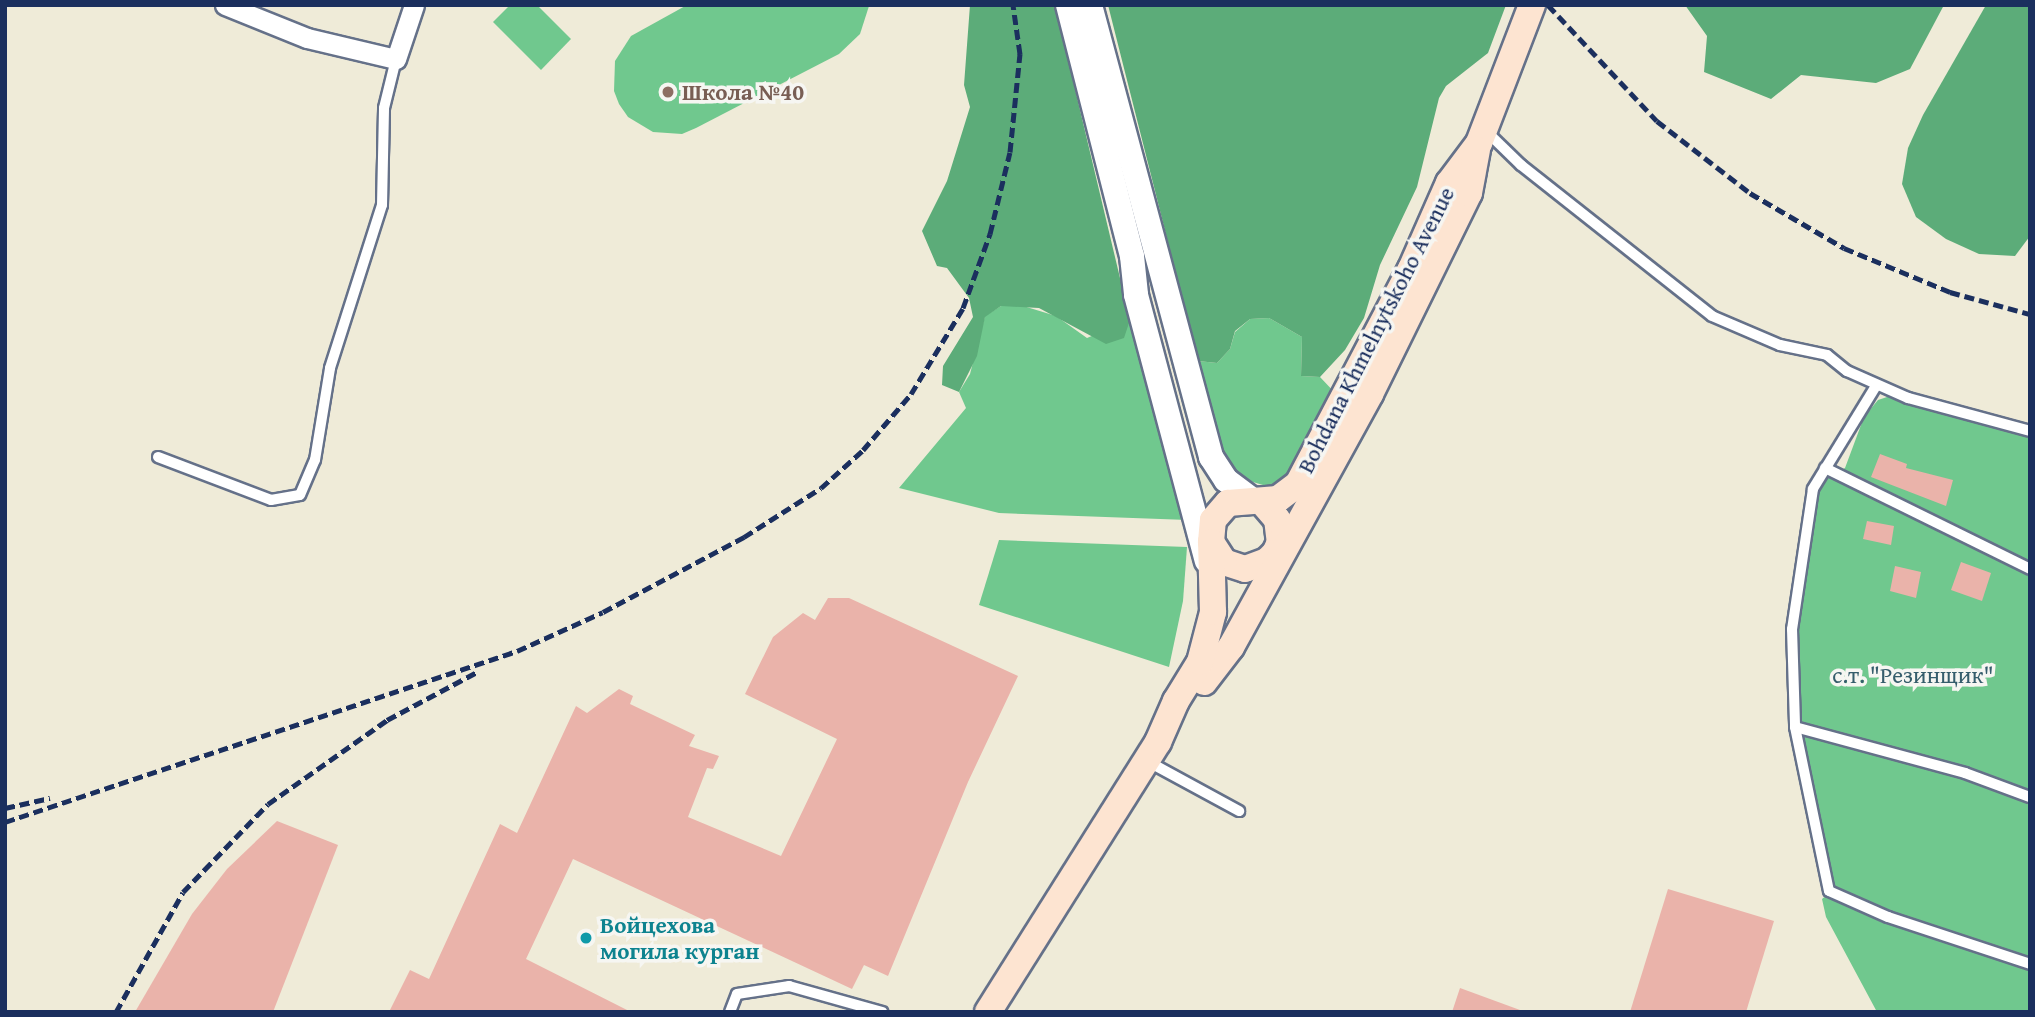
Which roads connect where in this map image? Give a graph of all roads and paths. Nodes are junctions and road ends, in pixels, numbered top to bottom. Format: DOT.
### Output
graph roads {
  1 [pos="225,5"];
  2 [pos="414,5"];
  3 [pos="1068,5"];
  4 [pos="1090,5"];
  5 [pos="1532,5"];
  6 [pos="396,60"];
  7 [pos="1482,136"];
  8 [pos="1132,256"];
  9 [pos="1876,386"];
  10 [pos="2030,430"];
  11 [pos="158,457"];
  12 [pos="1825,468"];
  13 [pos="1256,500"];
  14 [pos="1300,523"];
  15 [pos="1210,536"];
  16 [pos="1273,552"];
  17 [pos="2030,569"];
  18 [pos="1212,591"];
  19 [pos="1204,682"];
  20 [pos="1795,727"];
  21 [pos="1152,751"];
  22 [pos="2030,797"];
  23 [pos="1238,811"];
  24 [pos="2030,964"];
  25 [pos="730,1012"];
  26 [pos="882,1012"];
  27 [pos="988,1012"];
  1 -- 6 [label="street"];
  2 -- 6 [label="street"];
  3 -- 8 [label="street"];
  4 -- 13 [label="street"];
  5 -- 7 [label="main road, Bohdana Khmelnytskoho Avenue"];
  6 -- 11 [label="lane"];
  7 -- 9 [label="lane"];
  7 -- 13 [label="main road, Bohdana Khmelnytskoho Avenue"];
  7 -- 14 [label="main road, Bohdana Khmelnytskoho Avenue"];
  8 -- 15 [label="street"];
  8 -- 18 [label="street"];
  9 -- 10 [label="lane"];
  9 -- 12 [label="lane"];
  12 -- 17 [label="lane"];
  12 -- 20 [label="lane"];
  13 -- 15 [label="main road, Bohdana Khmelnytskoho Avenue"];
  13 -- 16 [label="main road"];
  14 -- 16 [label="main road, Bohdana Khmelnytskoho Avenue"];
  14 -- 19 [label="main road, Bohdana Khmelnytskoho Avenue"];
  15 -- 16 [label="main road"];
  15 -- 18 [label="main road, Bohdana Khmelnytskoho Avenue"];
  16 -- 19 [label="main road, Bohdana Khmelnytskoho Avenue"];
  18 -- 21 [label="main road, Bohdana Khmelnytskoho Avenue"];
  19 -- 21 [label="main road, Bohdana Khmelnytskoho Avenue"];
  20 -- 22 [label="lane"];
  20 -- 24 [label="lane"];
  21 -- 23 [label="lane"];
  21 -- 27 [label="main road, Bohdana Khmelnytskoho Avenue"];
  25 -- 26 [label="lane"];
}
